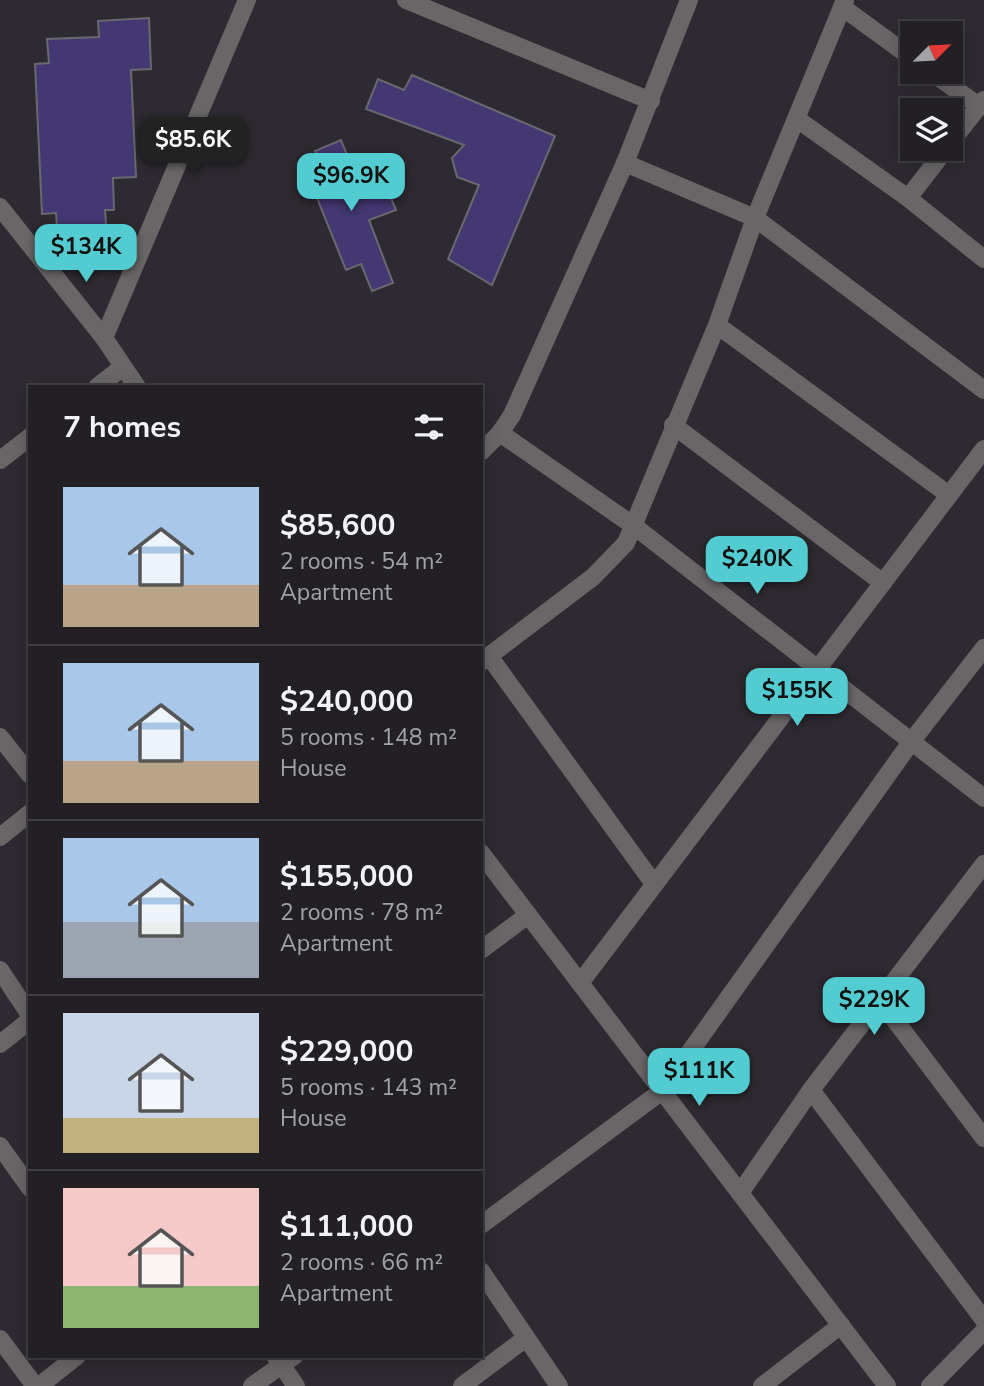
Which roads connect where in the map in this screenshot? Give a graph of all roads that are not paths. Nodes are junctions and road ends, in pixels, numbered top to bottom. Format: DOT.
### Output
graph roads {
  1 [pos="247,0"];
  2 [pos="406,0"];
  3 [pos="689,0"];
  4 [pos="427,4"];
  5 [pos="844,4"];
  6 [pos="900,48"];
  7 [pos="950,84"];
  8 [pos="651,101"];
  9 [pos="981,103"];
  10 [pos="797,119"];
  11 [pos="963,126"];
  12 [pos="937,161"];
  13 [pos="625,163"];
  14 [pos="908,198"];
  15 [pos="0,207"];
  16 [pos="755,218"];
  17 [pos="984,259"];
  18 [pos="717,325"];
  19 [pos="104,338"];
  20 [pos="123,368"];
  21 [pos="100,385"];
  22 [pos="136,385"];
  23 [pos="984,390"];
  24 [pos="673,425"];
  25 [pos="500,433"];
  26 [pos="28,439"];
  27 [pos="984,449"];
  28 [pos="483,450"];
  29 [pos="0,460"];
  30 [pos="949,495"];
  31 [pos="634,526"];
  32 [pos="883,583"];
  33 [pos="984,648"];
  34 [pos="485,659"];
  35 [pos="818,668"];
  36 [pos="0,737"];
  37 [pos="911,742"];
  38 [pos="28,772"];
  39 [pos="984,798"];
  40 [pos="28,815"];
  41 [pos="0,836"];
  42 [pos="483,856"];
  43 [pos="984,864"];
  44 [pos="654,884"];
  45 [pos="528,915"];
  46 [pos="483,949"];
  47 [pos="0,970"];
  48 [pos="580,983"];
  49 [pos="879,999"];
  50 [pos="28,1015"];
  51 [pos="28,1020"];
  52 [pos="0,1044"];
  53 [pos="811,1090"];
  54 [pos="662,1091"];
  55 [pos="984,1138"];
  56 [pos="0,1146"];
  57 [pos="28,1185"];
  58 [pos="740,1193"];
  59 [pos="483,1224"];
  60 [pos="483,1274"];
  61 [pos="984,1320"];
  62 [pos="841,1325"];
  63 [pos="984,1331"];
  64 [pos="0,1339"];
  65 [pos="526,1339"];
  66 [pos="74,1358"];
  67 [pos="284,1359"];
  68 [pos="37,1386"];
  69 [pos="252,1386"];
  70 [pos="296,1386"];
  71 [pos="462,1386"];
  72 [pos="559,1386"];
  73 [pos="762,1386"];
  74 [pos="887,1386"];
  75 [pos="930,1386"];
  1 -- 19 [label="street"];
  2 -- 4 [label="street"];
  3 -- 8 [label="street"];
  4 -- 8 [label="street"];
  5 -- 6 [label="street"];
  5 -- 10 [label="street"];
  7 -- 9 [label="street"];
  8 -- 13 [label="street"];
  9 -- 11 [label="street"];
  10 -- 14 [label="street"];
  10 -- 16 [label="street"];
  12 -- 14 [label="street"];
  13 -- 16 [label="street"];
  13 -- 25 [label="street"];
  14 -- 17 [label="street"];
  15 -- 19 [label="street"];
  16 -- 18 [label="street"];
  16 -- 23 [label="street"];
  18 -- 24 [label="street"];
  18 -- 30 [label="street"];
  19 -- 20 [label="street"];
  20 -- 21 [label="street"];
  20 -- 22 [label="street"];
  24 -- 31 [label="street"];
  24 -- 32 [label="street"];
  25 -- 28 [label="street"];
  25 -- 31 [label="street"];
  26 -- 29 [label="street"];
  27 -- 30 [label="street"];
  30 -- 32 [label="street"];
  31 -- 34 [label="street"];
  31 -- 35 [label="street"];
  32 -- 35 [label="street"];
  33 -- 37 [label="street"];
  34 -- 44 [label="street"];
  35 -- 37 [label="street"];
  35 -- 44 [label="street"];
  36 -- 38 [label="street"];
  37 -- 39 [label="street"];
  37 -- 54 [label="street"];
  40 -- 41 [label="street"];
  42 -- 45 [label="street"];
  43 -- 49 [label="street"];
  44 -- 48 [label="street"];
  45 -- 46 [label="street"];
  45 -- 48 [label="street"];
  47 -- 50 [label="street"];
  48 -- 54 [label="street"];
  49 -- 53 [label="street"];
  49 -- 55 [label="street"];
  51 -- 52 [label="street"];
  53 -- 58 [label="street"];
  53 -- 61 [label="street"];
  54 -- 58 [label="street"];
  54 -- 59 [label="street"];
  56 -- 57 [label="street"];
  58 -- 62 [label="street"];
  60 -- 65 [label="street"];
  62 -- 73 [label="street"];
  62 -- 74 [label="street"];
  63 -- 75 [label="street"];
  64 -- 68 [label="street"];
  65 -- 71 [label="street"];
  65 -- 72 [label="street"];
  66 -- 68 [label="street"];
  67 -- 69 [label="street"];
  67 -- 70 [label="street"];
}
